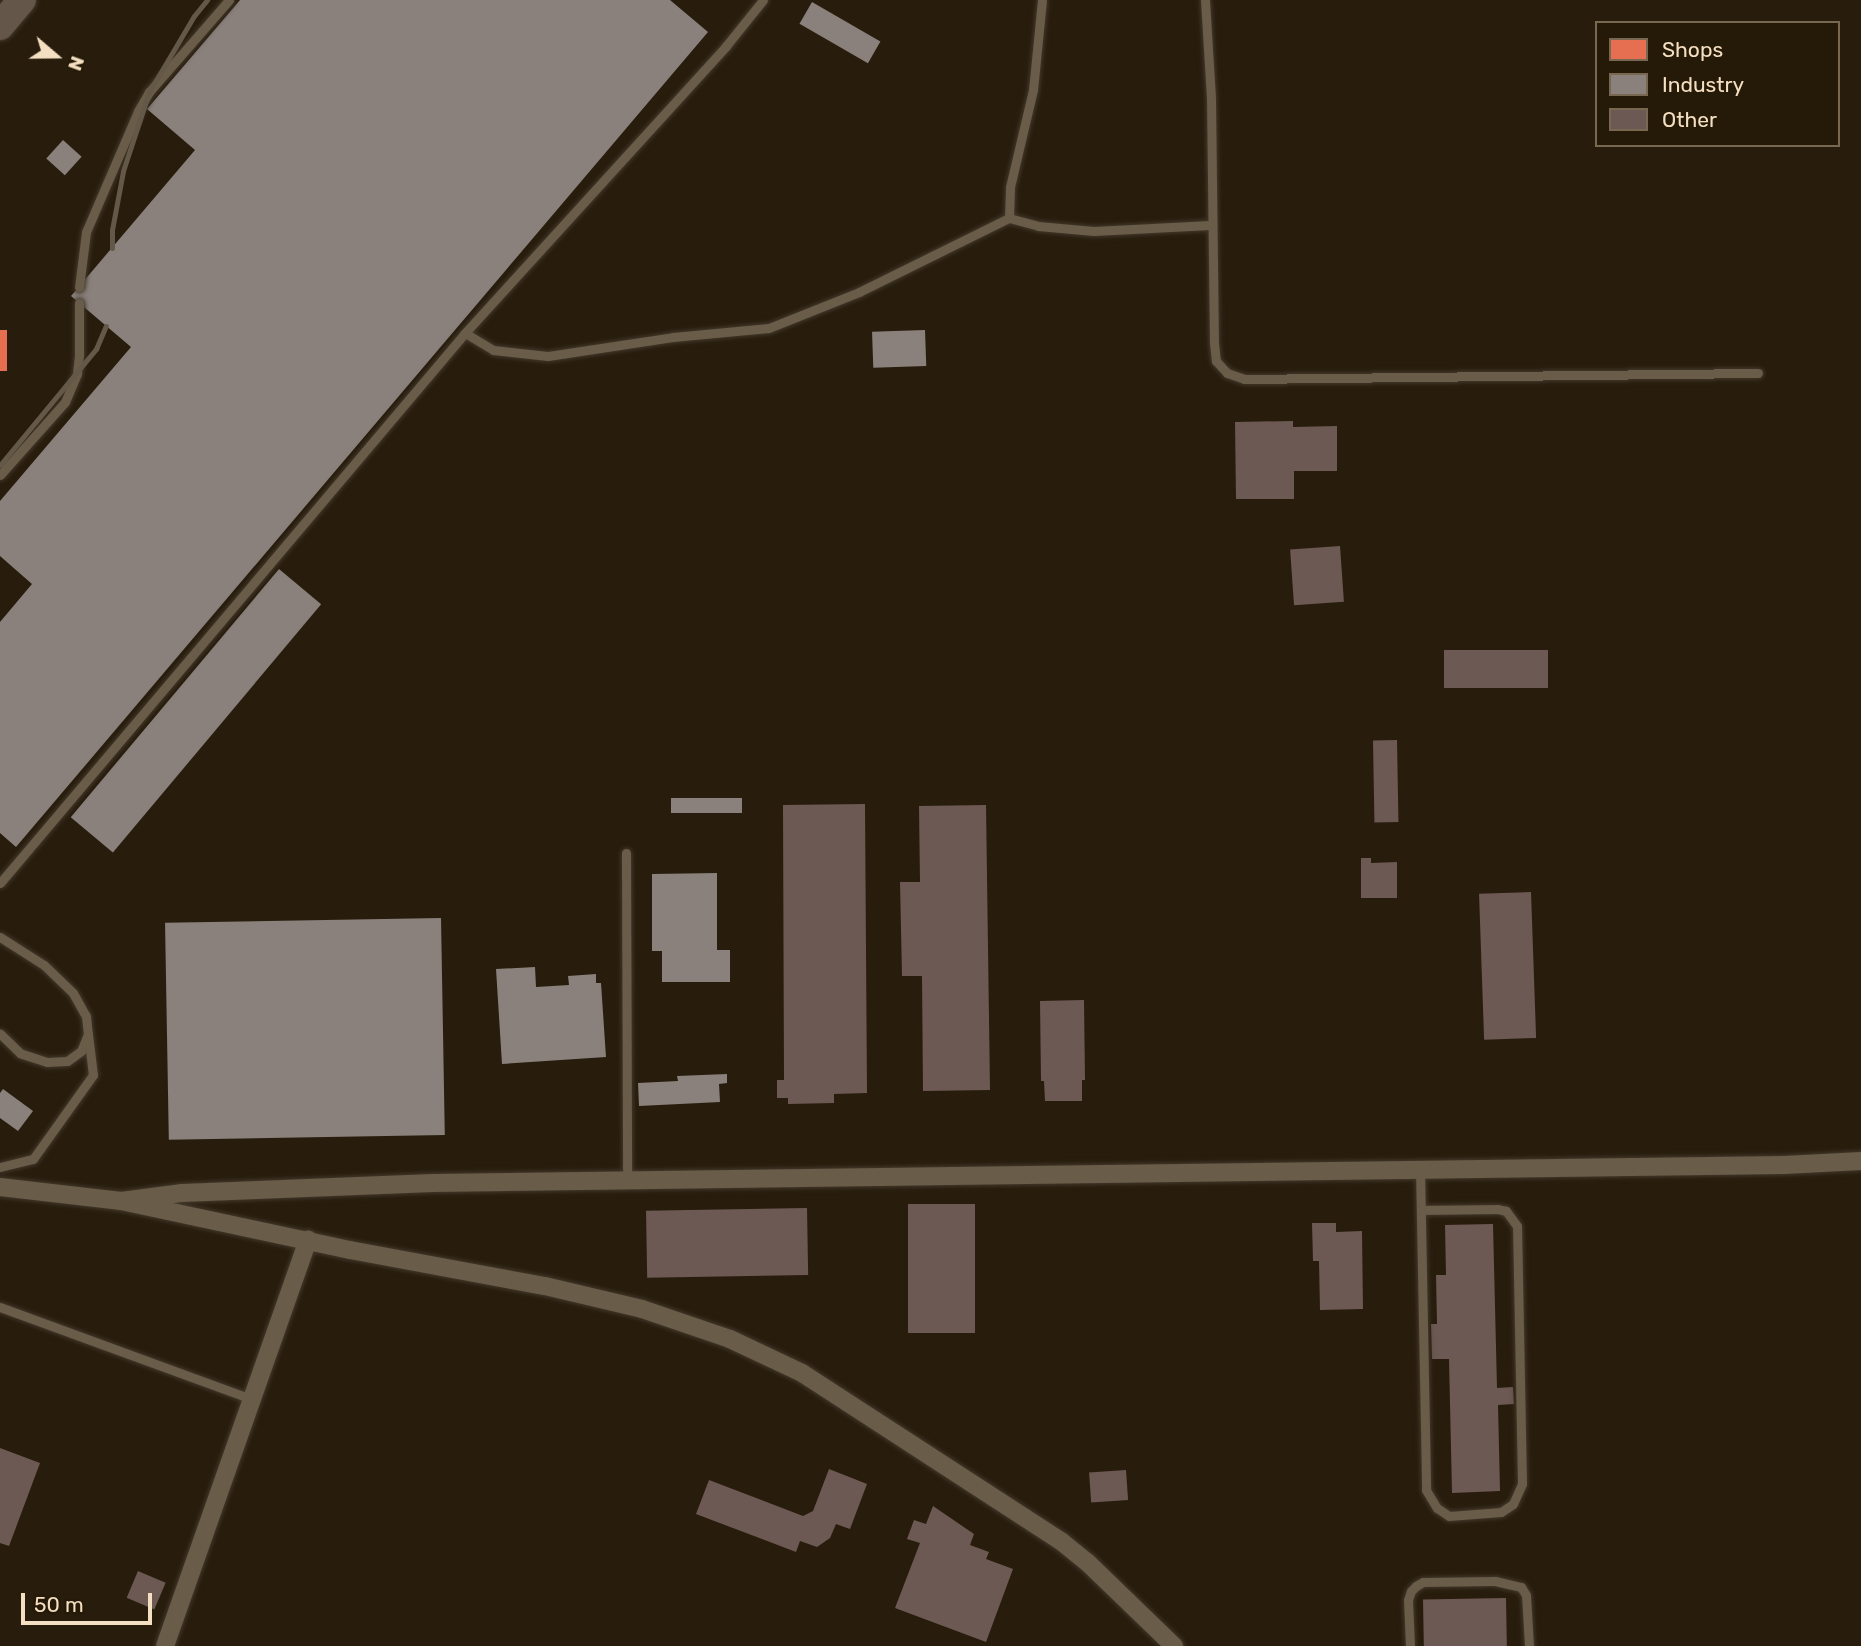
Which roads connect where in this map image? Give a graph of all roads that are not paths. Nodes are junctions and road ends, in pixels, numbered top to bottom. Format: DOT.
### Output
graph roads {
  1 [pos="22,0"];
  2 [pos="229,0"];
  3 [pos="763,0"];
  4 [pos="1042,0"];
  5 [pos="1205,0"];
  6 [pos="0,26"];
  7 [pos="1009,218"];
  8 [pos="1210,225"];
  9 [pos="79,287"];
  10 [pos="79,303"];
  11 [pos="466,332"];
  12 [pos="1758,373"];
  13 [pos="0,475"];
  14 [pos="626,853"];
  15 [pos="0,883"];
  16 [pos="0,937"];
  17 [pos="0,1034"];
  18 [pos="88,1034"];
  19 [pos="1861,1161"];
  20 [pos="0,1167"];
  21 [pos="1420,1168"];
  22 [pos="627,1179"];
  23 [pos="0,1186"];
  24 [pos="121,1201"];
  25 [pos="1422,1210"];
  26 [pos="308,1239"];
  27 [pos="0,1307"];
  28 [pos="252,1399"];
  29 [pos="166,1646"];
  30 [pos="1174,1646"];
  31 [pos="1410,1646"];
  32 [pos="1528,1646"];
  1 -- 6 [label="main road"];
  2 -- 9 [label="lane"];
  3 -- 11 [label="lane"];
  4 -- 7 [label="lane"];
  5 -- 8 [label="lane"];
  7 -- 8 [label="lane"];
  7 -- 11 [label="lane"];
  8 -- 12 [label="lane"];
  10 -- 13 [label="lane"];
  11 -- 15 [label="lane"];
  14 -- 22 [label="lane"];
  16 -- 18 [label="lane"];
  17 -- 18 [label="lane"];
  18 -- 20 [label="lane"];
  19 -- 21 [label="street"];
  21 -- 22 [label="street"];
  21 -- 25 [label="lane"];
  22 -- 24 [label="street"];
  23 -- 24 [label="street"];
  24 -- 26 [label="street"];
  25 -- 25 [label="lane"];
  26 -- 28 [label="street"];
  26 -- 30 [label="street"];
  27 -- 28 [label="lane"];
  28 -- 29 [label="street"];
  31 -- 32 [label="lane"];
}
